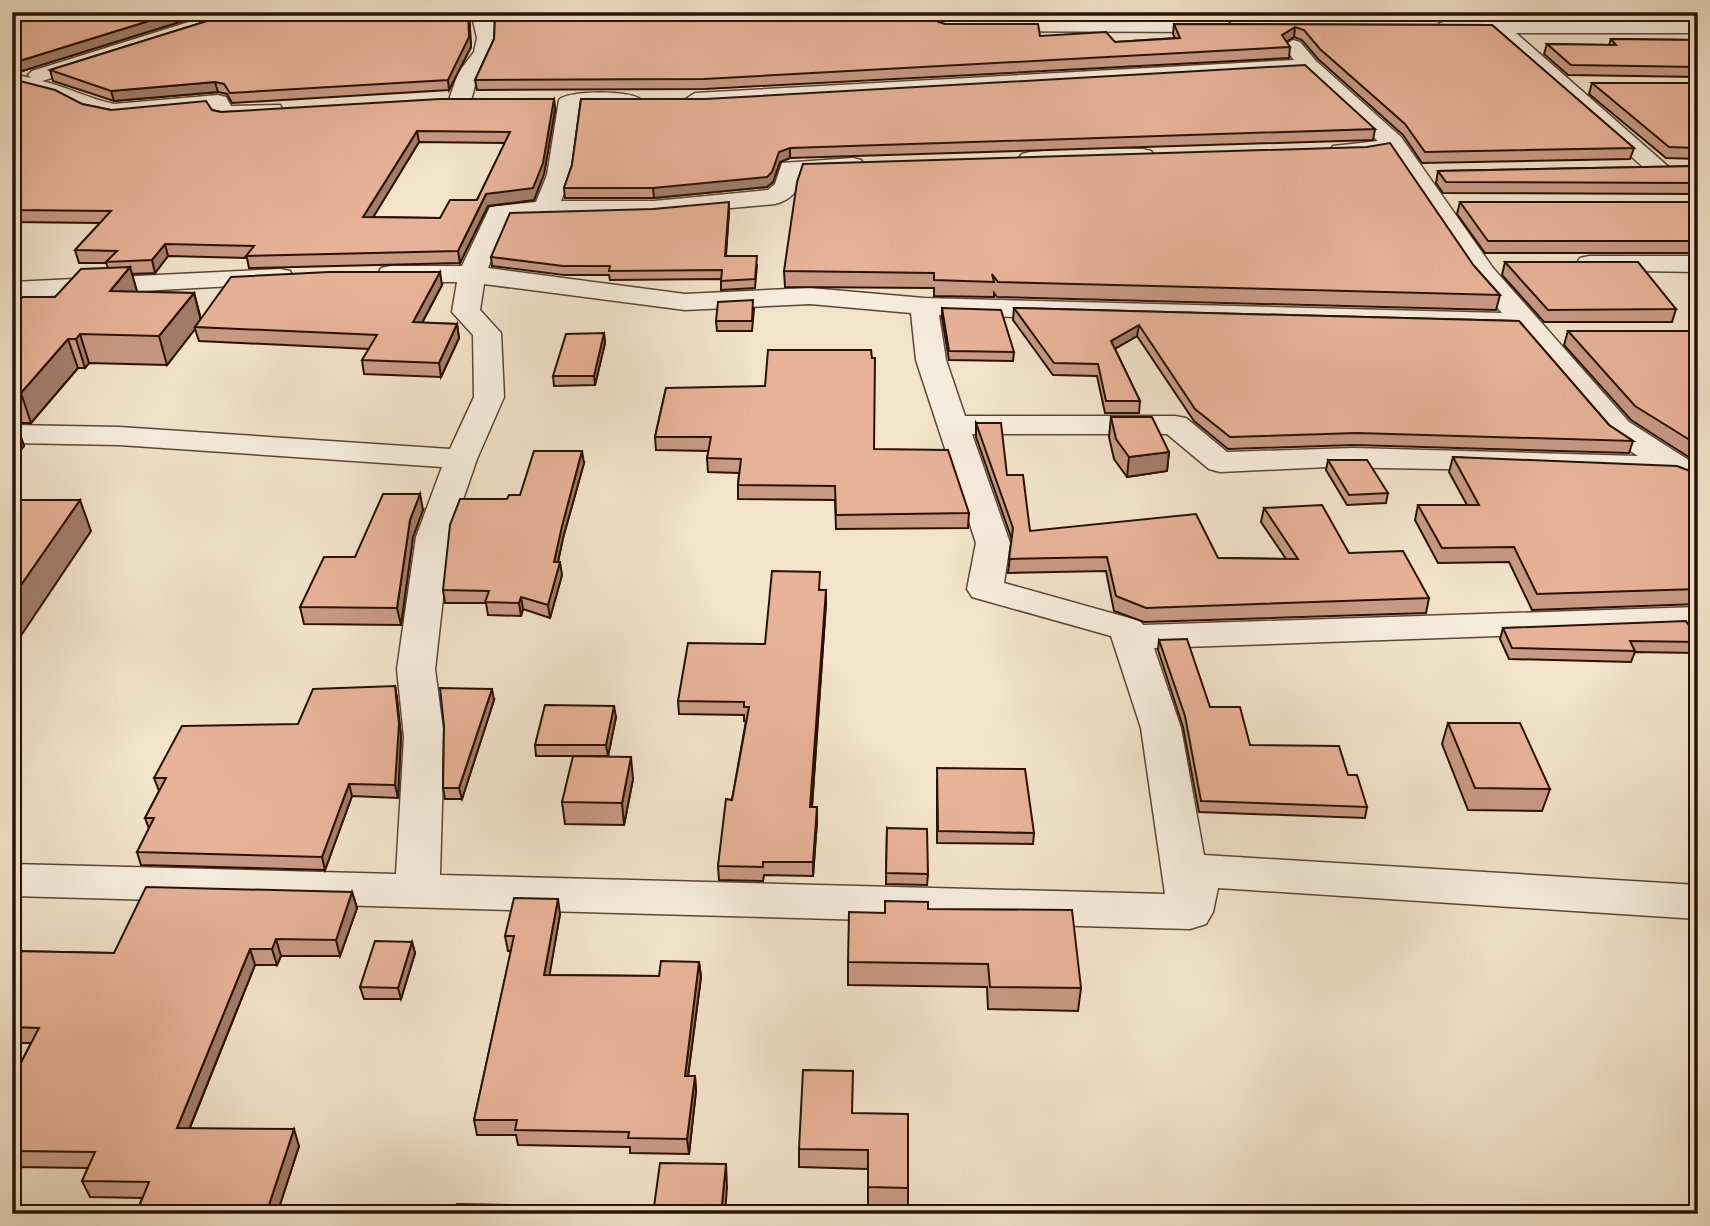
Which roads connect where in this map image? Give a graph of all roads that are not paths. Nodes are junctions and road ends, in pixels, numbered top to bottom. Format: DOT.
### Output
graph roads {
  1 [pos="242,12"];
  2 [pos="481,12"];
  3 [pos="940,13"];
  4 [pos="1250,27"];
  5 [pos="1291,27"];
  6 [pos="1429,27"];
  7 [pos="1497,27"];
  8 [pos="1698,27"];
  9 [pos="1309,65"];
  10 [pos="15,82"];
  11 [pos="1564,84"];
  12 [pos="1592,85"];
  13 [pos="460,100"];
  14 [pos="289,110"];
  15 [pos="1393,142"];
  16 [pos="1315,151"];
  17 [pos="1162,155"];
  18 [pos="1001,161"];
  19 [pos="877,164"];
  20 [pos="1685,168"];
  21 [pos="1625,169"];
  22 [pos="1659,169"];
  23 [pos="1445,172"];
  24 [pos="1413,173"];
  25 [pos="1434,203"];
  26 [pos="1462,203"];
  27 [pos="546,209"];
  28 [pos="1476,264"];
  29 [pos="1504,264"];
  30 [pos="1559,264"];
  31 [pos="1698,264"];
  32 [pos="472,274"];
  33 [pos="370,275"];
  34 [pos="305,276"];
  35 [pos="12,290"];
  36 [pos="924,306"];
  37 [pos="1530,328"];
  38 [pos="1576,334"];
  39 [pos="953,425"];
  40 [pos="12,434"];
  41 [pos="461,459"];
  42 [pos="1694,473"];
  43 [pos="1698,618"];
  44 [pos="1131,637"];
  45 [pos="12,880"];
  46 [pos="417,890"];
  47 [pos="1698,902"];
  48 [pos="1190,912"];
  1 -- 10 [label="street"];
  2 -- 13 [label="street"];
  3 -- 4 [label="street"];
  5 -- 9 [label="street"];
  6 -- 7 [label="street"];
  7 -- 8 [label="street"];
  7 -- 11 [label="street"];
  9 -- 15 [label="street"];
  9 -- 27 [label="street"];
  10 -- 14 [label="street"];
  11 -- 12 [label="street"];
  11 -- 22 [label="street"];
  15 -- 16 [label="street"];
  15 -- 24 [label="street"];
  17 -- 18 [label="street"];
  19 -- 27 [label="street"];
  20 -- 22 [label="street"];
  21 -- 22 [label="street"];
  23 -- 24 [label="street"];
  24 -- 25 [label="street"];
  25 -- 26 [label="street"];
  25 -- 28 [label="street"];
  27 -- 32 [label="street"];
  28 -- 29 [label="street"];
  28 -- 37 [label="street"];
  30 -- 31 [label="street"];
  32 -- 33 [label="street"];
  32 -- 36 [label="street"];
  32 -- 41 [label="street"];
  34 -- 35 [label="street"];
  36 -- 37 [label="street"];
  36 -- 39 [label="street"];
  37 -- 38 [label="street"];
  37 -- 42 [label="street"];
  39 -- 42 [label="street"];
  39 -- 44 [label="street"];
  40 -- 41 [label="street"];
  41 -- 46 [label="street"];
  43 -- 44 [label="street"];
  44 -- 48 [label="street"];
  45 -- 46 [label="street"];
  46 -- 48 [label="street"];
  47 -- 48 [label="street"];
}
